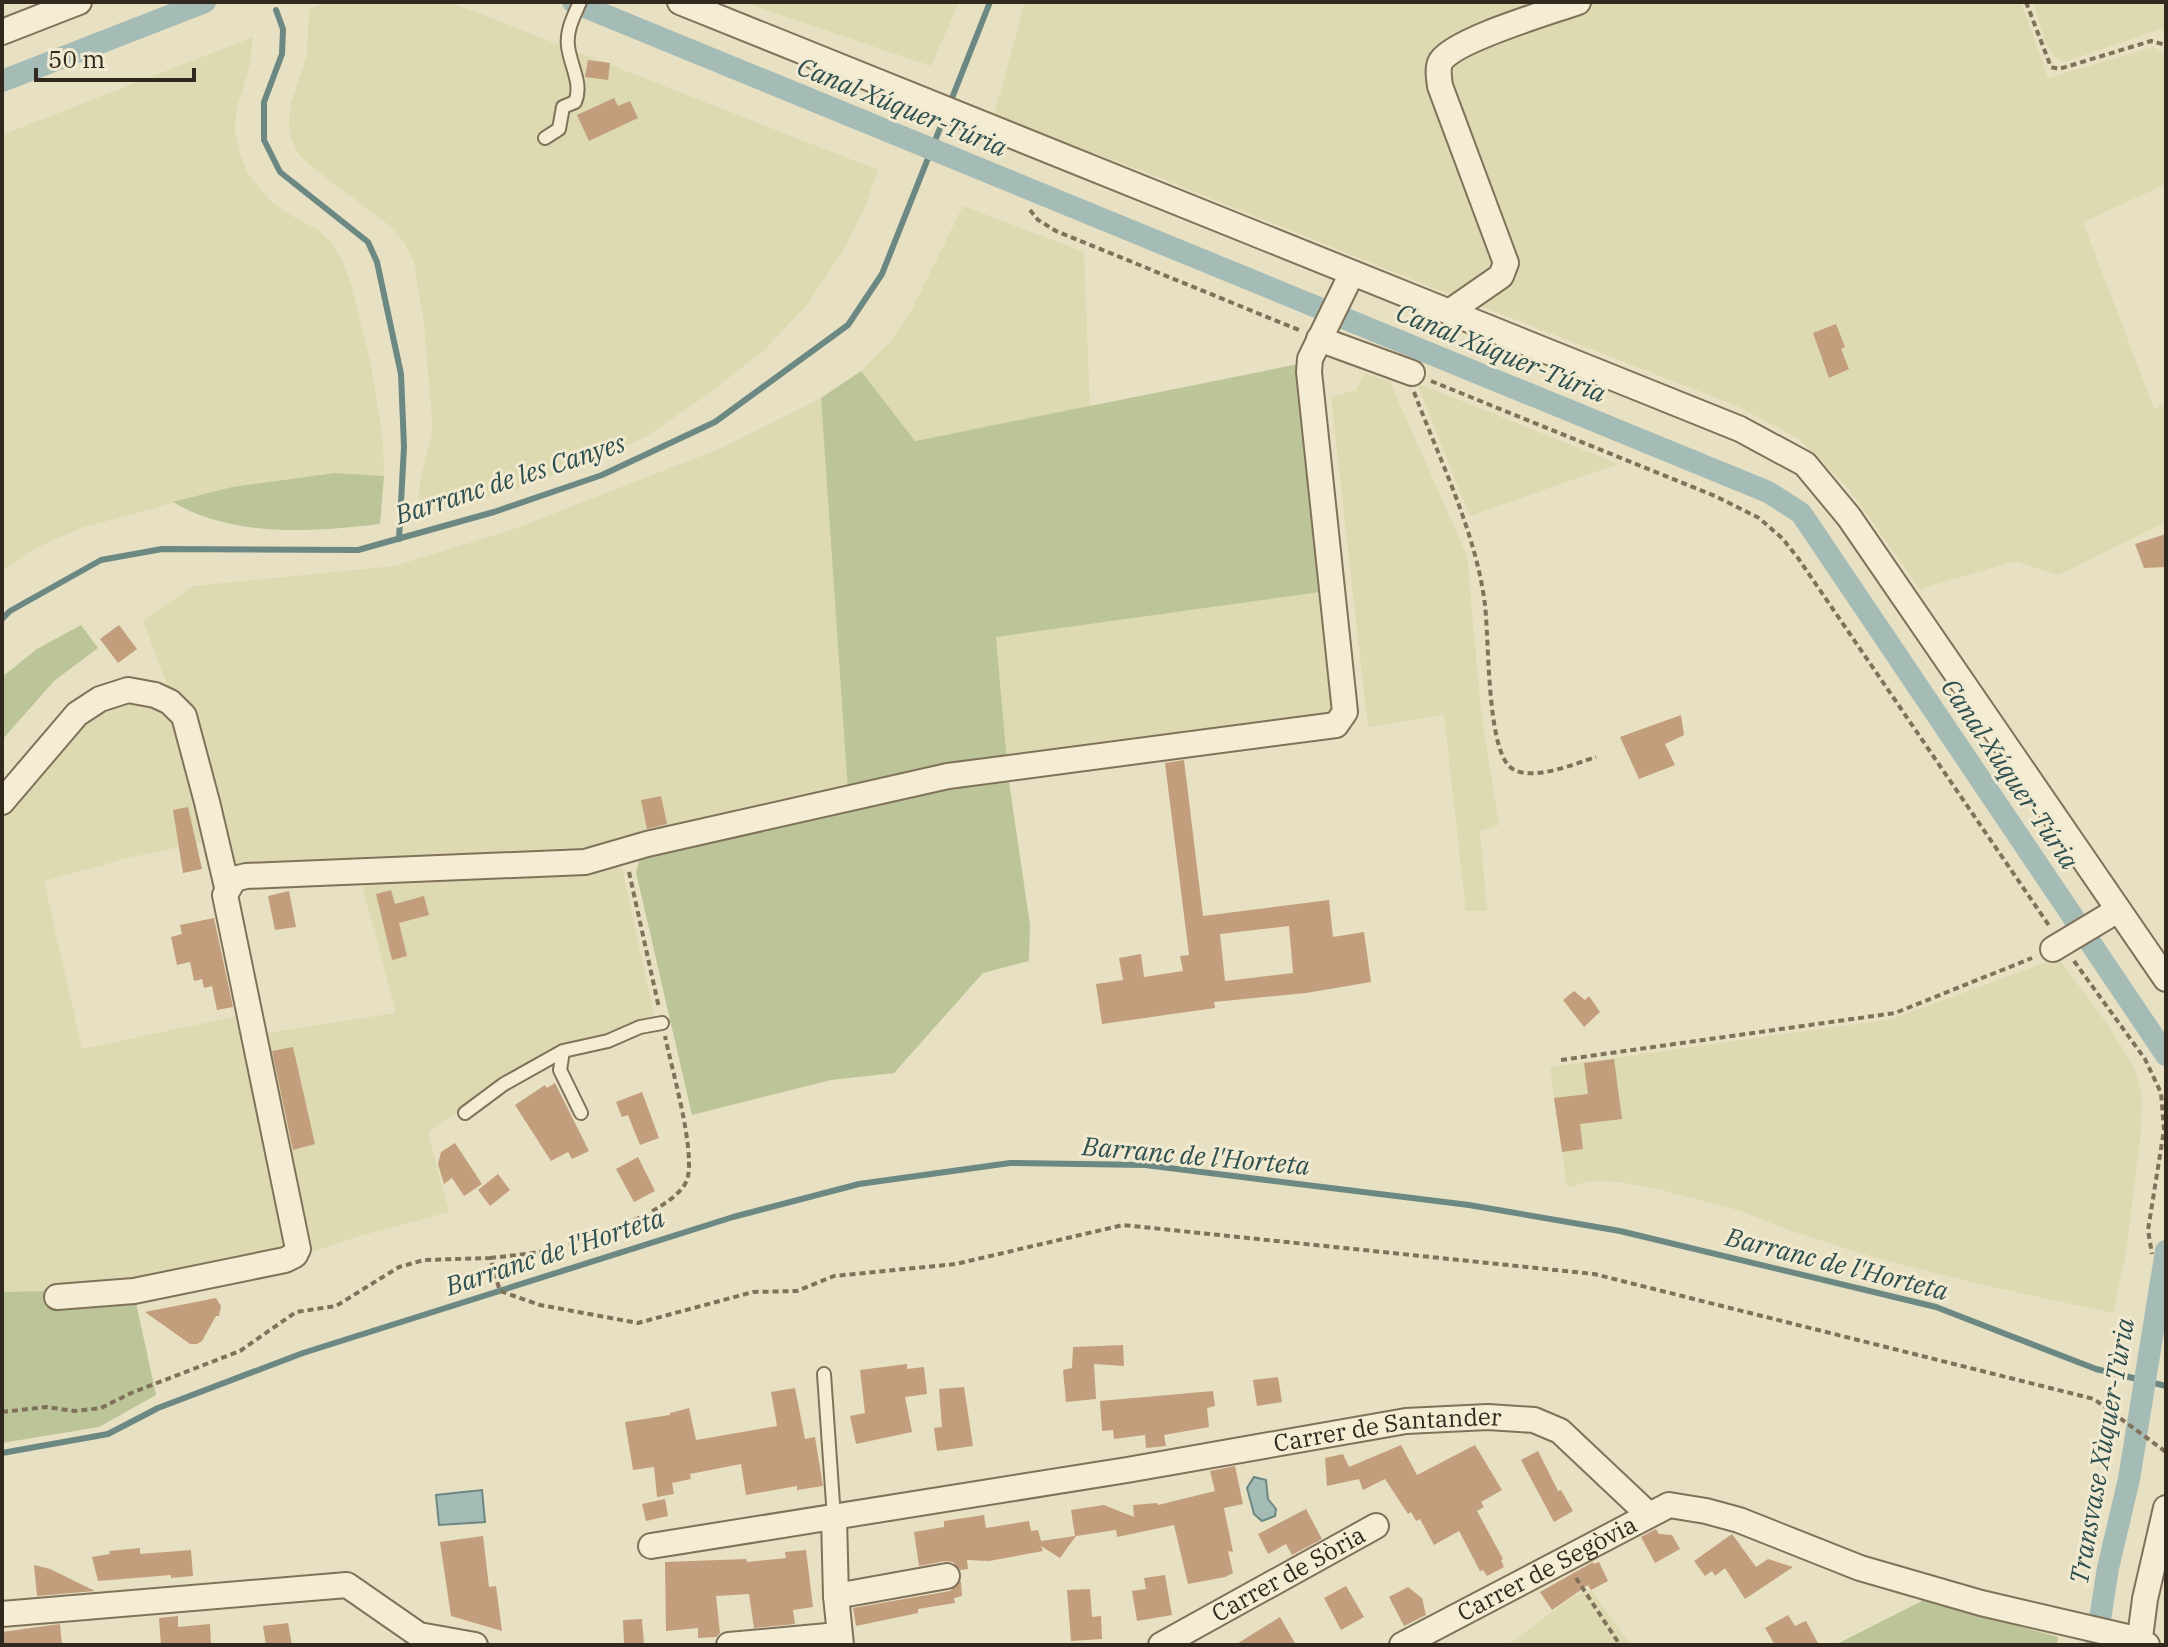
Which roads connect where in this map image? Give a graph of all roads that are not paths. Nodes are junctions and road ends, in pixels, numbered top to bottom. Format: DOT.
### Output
graph roads {
  1 [pos="79,2"];
  2 [pos="580,2"];
  3 [pos="680,2"];
  4 [pos="1578,2"];
  5 [pos="2,32"];
  6 [pos="545,138"];
  7 [pos="1352,273"];
  8 [pos="1449,312"];
  9 [pos="1321,335"];
  10 [pos="1409,372"];
  11 [pos="2,802"];
  12 [pos="227,887"];
  13 [pos="2108,916"];
  14 [pos="2062,944"];
  15 [pos="2166,979"];
  16 [pos="662,1023"];
  17 [pos="563,1051"];
  18 [pos="465,1113"];
  19 [pos="581,1113"];
  20 [pos="57,1297"];
  21 [pos="824,1374"];
  22 [pos="2166,1508"];
  23 [pos="1648,1514"];
  24 [pos="834,1518"];
  25 [pos="1376,1526"];
  26 [pos="651,1546"];
  27 [pos="947,1576"];
  28 [pos="836,1596"];
  29 [pos="2,1614"];
  30 [pos="840,1640"];
  31 [pos="2142,1643"];
  32 [pos="475,1645"];
  33 [pos="729,1645"];
  34 [pos="1161,1645"];
  35 [pos="1402,1645"];
  1 -- 5 [label="street"];
  2 -- 6 [label="lane"];
  3 -- 7 [label="street"];
  4 -- 8 [label="street"];
  7 -- 8 [label="street"];
  7 -- 9 [label="street"];
  8 -- 13 [label="street"];
  9 -- 10 [label="street"];
  9 -- 12 [label="street"];
  11 -- 12 [label="street"];
  12 -- 20 [label="street"];
  13 -- 14 [label="street"];
  13 -- 15 [label="street"];
  16 -- 17 [label="lane"];
  17 -- 18 [label="lane"];
  17 -- 19 [label="lane"];
  21 -- 24 [label="lane"];
  22 -- 31 [label="street"];
  23 -- 24 [label="street, Carrer de Santander"];
  23 -- 31 [label="street"];
  23 -- 35 [label="street, Carrer de Segòvia"];
  24 -- 26 [label="street, Carrer de Santander"];
  24 -- 28 [label="street"];
  25 -- 34 [label="street, Carrer de Sòria"];
  27 -- 28 [label="street"];
  28 -- 30 [label="street"];
  29 -- 32 [label="street"];
  30 -- 33 [label="street"];
}
